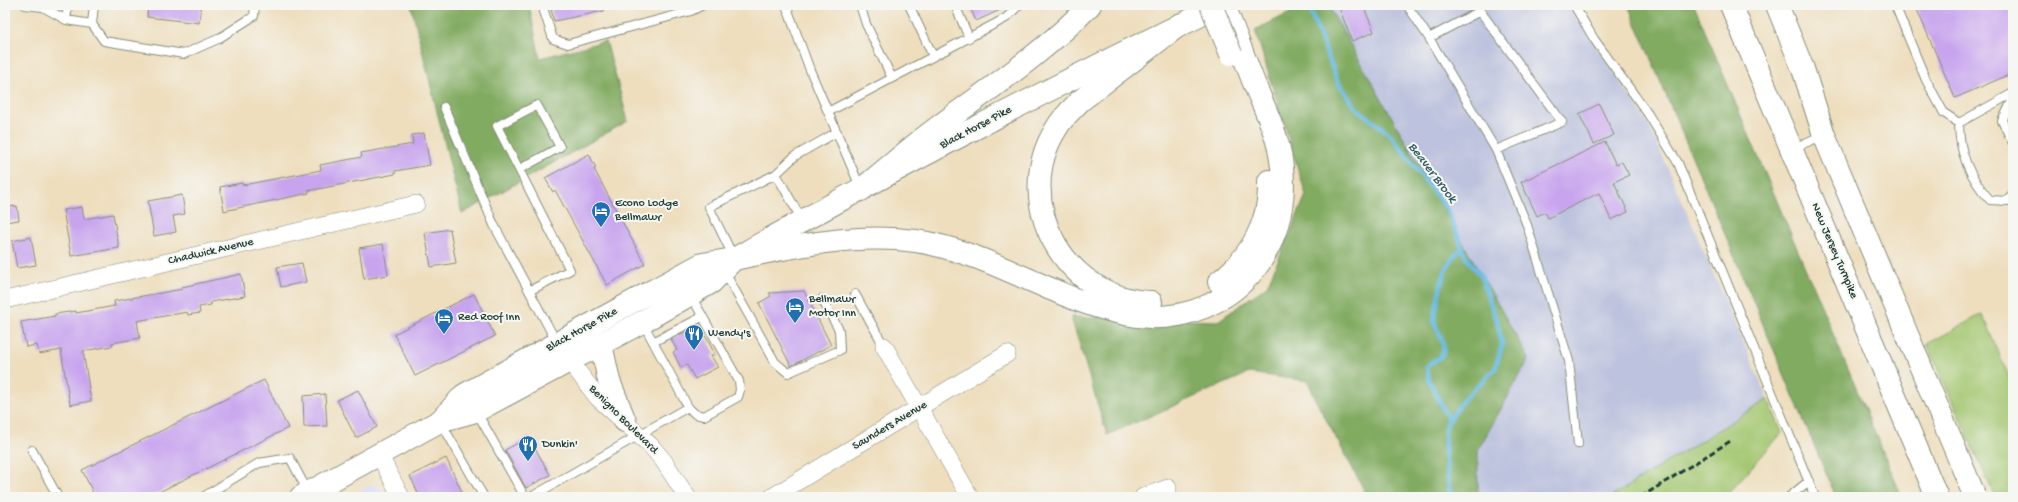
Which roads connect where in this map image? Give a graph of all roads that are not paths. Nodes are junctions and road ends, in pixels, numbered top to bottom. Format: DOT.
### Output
graph roads {
  1 [pos="25,5"];
  2 [pos="68,5"];
  3 [pos="94,5"];
  4 [pos="255,5"];
  5 [pos="542,5"];
  6 [pos="703,5"];
  7 [pos="786,5"];
  8 [pos="860,5"];
  9 [pos="909,5"];
  10 [pos="955,5"];
  11 [pos="1020,5"];
  12 [pos="1090,5"];
  13 [pos="1211,5"];
  14 [pos="1223,5"];
  15 [pos="1407,5"];
  16 [pos="1574,5"];
  17 [pos="1730,5"];
  18 [pos="1777,5"];
  19 [pos="1895,5"];
  20 [pos="1479,8"];
  21 [pos="66,20"];
  22 [pos="92,24"];
  23 [pos="1179,26"];
  24 [pos="969,38"];
  25 [pos="1429,38"];
  26 [pos="1236,52"];
  27 [pos="933,56"];
  28 [pos="892,78"];
  29 [pos="2013,93"];
  30 [pos="2013,98"];
  31 [pos="444,107"];
  32 [pos="828,112"];
  33 [pos="1959,123"];
  34 [pos="837,132"];
  35 [pos="1824,135"];
  36 [pos="2013,143"];
  37 [pos="1791,149"];
  38 [pos="1496,150"];
  39 [pos="520,169"];
  40 [pos="776,174"];
  41 [pos="861,190"];
  42 [pos="2013,193"];
  43 [pos="416,204"];
  44 [pos="802,221"];
  45 [pos="729,265"];
  46 [pos="529,291"];
  47 [pos="690,294"];
  48 [pos="854,294"];
  49 [pos="822,299"];
  50 [pos="5,300"];
  51 [pos="702,317"];
  52 [pos="642,322"];
  53 [pos="653,342"];
  54 [pos="601,344"];
  55 [pos="884,346"];
  56 [pos="563,352"];
  57 [pos="1007,354"];
  58 [pos="688,407"];
  59 [pos="919,408"];
  60 [pos="476,411"];
  61 [pos="440,421"];
  62 [pos="632,427"];
  63 [pos="1578,444"];
  64 [pos="32,450"];
  65 [pos="379,454"];
  66 [pos="1808,481"];
  67 [pos="1168,488"];
  68 [pos="304,495"];
  69 [pos="58,497"];
  70 [pos="203,497"];
  71 [pos="401,497"];
  72 [pos="484,497"];
  73 [pos="525,497"];
  74 [pos="531,497"];
  75 [pos="687,497"];
  76 [pos="772,497"];
  77 [pos="970,497"];
  78 [pos="1143,497"];
  79 [pos="1789,497"];
  80 [pos="1815,497"];
  81 [pos="1937,497"];
  82 [pos="1975,497"];
  1 -- 21 [label="lane"];
  2 -- 21 [label="lane"];
  3 -- 22 [label="lane"];
  4 -- 22 [label="lane"];
  5 -- 6 [label="lane"];
  7 -- 32 [label="lane"];
  8 -- 28 [label="lane"];
  9 -- 27 [label="lane"];
  10 -- 24 [label="lane"];
  11 -- 24 [label="lane"];
  12 -- 41 [label="main road"];
  13 -- 26 [label="main road, bridge"];
  14 -- 23 [label="main road, Black Horse Pike"];
  14 -- 26 [label="main road"];
  15 -- 25 [label="lane"];
  16 -- 66 [label="lane"];
  17 -- 37 [label="main road, New Jersey Turnpike"];
  18 -- 35 [label="main road"];
  19 -- 33 [label="lane"];
  20 -- 25 [label="lane"];
  20 -- 38 [label="lane"];
  21 -- 22 [label="lane"];
  23 -- 26 [label="main road"];
  23 -- 41 [label="main road, Black Horse Pike"];
  24 -- 27 [label="lane"];
  25 -- 38 [label="lane"];
  26 -- 45 [label="main road"];
  27 -- 28 [label="lane"];
  28 -- 32 [label="lane"];
  29 -- 33 [label="lane"];
  30 -- 36 [label="lane"];
  31 -- 46 [label="lane"];
  32 -- 34 [label="lane"];
  33 -- 42 [label="lane"];
  34 -- 40 [label="lane"];
  34 -- 41 [label="lane"];
  35 -- 37 [label="lane"];
  35 -- 82 [label="main road"];
  37 -- 81 [label="main road, New Jersey Turnpike"];
  38 -- 63 [label="lane"];
  39 -- 39 [label="lane"];
  39 -- 46 [label="lane"];
  40 -- 44 [label="lane"];
  40 -- 45 [label="lane"];
  41 -- 44 [label="main road, Black Horse Pike"];
  43 -- 50 [label="street, Chadwick Avenue"];
  44 -- 45 [label="main road, Black Horse Pike"];
  45 -- 47 [label="main road, Black Horse Pike"];
  45 -- 49 [label="lane"];
  45 -- 56 [label="main road, Black Horse Pike"];
  46 -- 56 [label="lane"];
  47 -- 51 [label="lane"];
  47 -- 52 [label="main road, Black Horse Pike"];
  48 -- 55 [label="lane"];
  51 -- 53 [label="lane"];
  51 -- 58 [label="lane"];
  52 -- 53 [label="lane"];
  52 -- 54 [label="main road, Black Horse Pike"];
  53 -- 58 [label="lane"];
  54 -- 56 [label="main road, Black Horse Pike"];
  54 -- 62 [label="main road"];
  55 -- 59 [label="street"];
  56 -- 60 [label="main road, Black Horse Pike"];
  56 -- 61 [label="main road, Black Horse Pike"];
  56 -- 62 [label="street, Benigno Boulevard"];
  57 -- 59 [label="street, Saunders Avenue"];
  58 -- 62 [label="lane"];
  59 -- 76 [label="street, Saunders Avenue"];
  59 -- 77 [label="street"];
  60 -- 61 [label="main road, Black Horse Pike"];
  60 -- 73 [label="lane"];
  61 -- 65 [label="main road, Black Horse Pike"];
  61 -- 72 [label="lane"];
  62 -- 74 [label="lane"];
  62 -- 75 [label="street, Benigno Boulevard"];
  64 -- 69 [label="lane"];
  65 -- 68 [label="main road, Black Horse Pike"];
  65 -- 71 [label="street"];
  66 -- 79 [label="lane"];
  66 -- 80 [label="lane"];
  67 -- 78 [label="street"];
  68 -- 70 [label="lane"];
}
